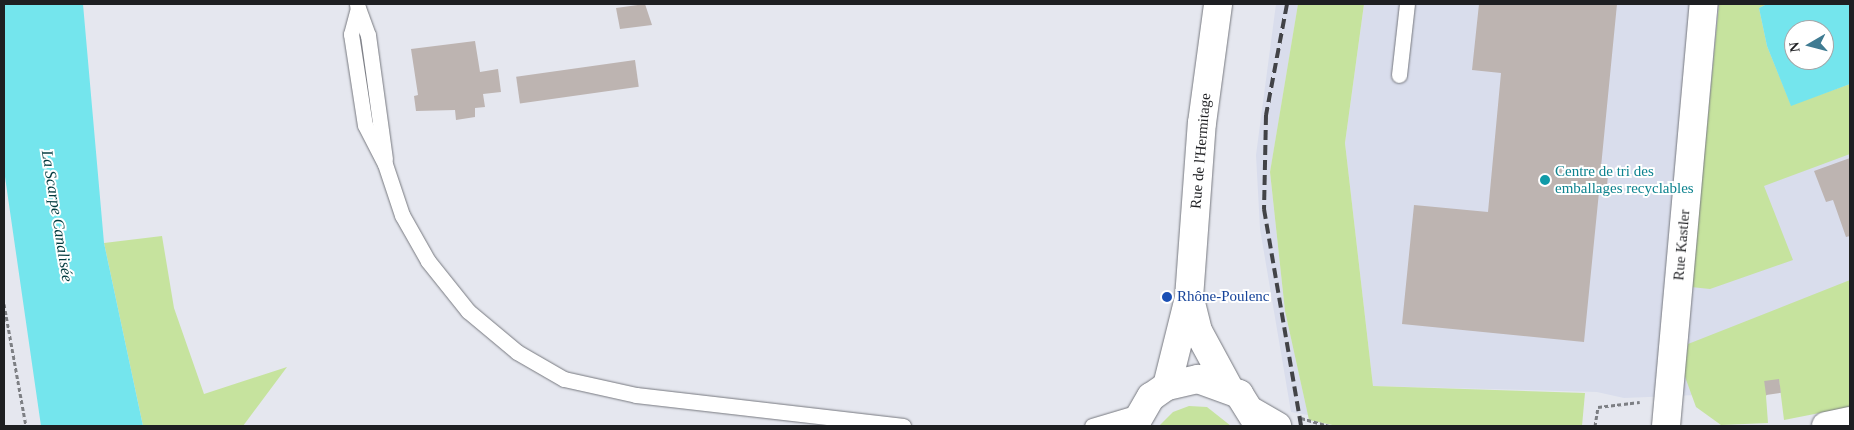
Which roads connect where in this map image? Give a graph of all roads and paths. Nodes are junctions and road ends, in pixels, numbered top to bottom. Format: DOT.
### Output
graph roads {
  1 [pos="1218,4"];
  2 [pos="1407,4"];
  3 [pos="1704,4"];
  4 [pos="358,6"];
  5 [pos="1399,75"];
  6 [pos="1190,298"];
  7 [pos="4,304"];
  8 [pos="1167,386"];
  9 [pos="1229,388"];
  10 [pos="1647,397"];
  11 [pos="1136,419"];
  12 [pos="1256,419"];
  13 [pos="1850,421"];
  14 [pos="26,426"];
  15 [pos="903,426"];
  16 [pos="1092,426"];
  17 [pos="1277,426"];
  18 [pos="1595,426"];
  19 [pos="1666,426"];
  20 [pos="1826,426"];
  1 -- 6 [label="street, Rue de l'Hermitage"];
  2 -- 5 [label="lane"];
  3 -- 19 [label="street, Rue Kastler"];
  4 -- 15 [label="lane"];
  6 -- 8 [label="street, Rue de l'Hermitage"];
  6 -- 9 [label="street, Rue de l'Hermitage"];
  7 -- 14 [label="path"];
  8 -- 9 [label="street"];
  8 -- 11 [label="street"];
  9 -- 12 [label="street"];
  10 -- 18 [label="path"];
  11 -- 16 [label="lane"];
  12 -- 17 [label="street"];
  13 -- 20 [label="street"];
}
